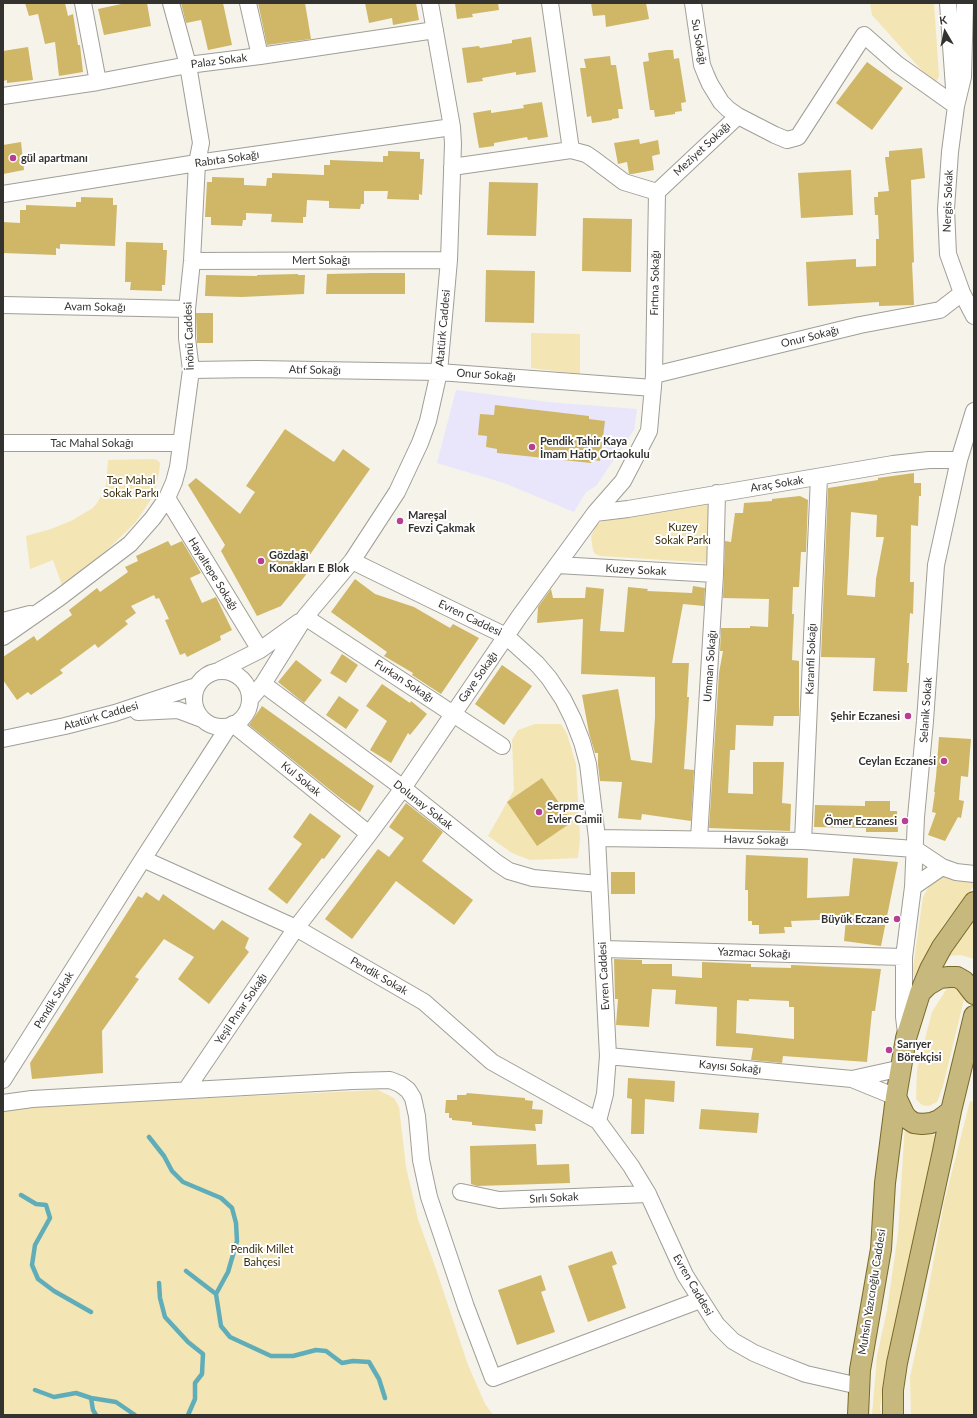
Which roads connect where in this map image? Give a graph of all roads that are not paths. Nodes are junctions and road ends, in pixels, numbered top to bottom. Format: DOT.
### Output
graph roads {
  1 [pos="83,3"];
  2 [pos="172,3"];
  3 [pos="248,3"];
  4 [pos="430,3"];
  5 [pos="550,3"];
  6 [pos="693,3"];
  7 [pos="948,3"];
  8 [pos="965,3"];
  9 [pos="435,30"];
  10 [pos="260,56"];
  11 [pos="188,65"];
  12 [pos="98,82"];
  13 [pos="3,96"];
  14 [pos="956,106"];
  15 [pos="738,116"];
  16 [pos="452,127"];
  17 [pos="571,150"];
  18 [pos="197,163"];
  19 [pos="452,167"];
  20 [pos="657,192"];
  21 [pos="3,194"];
  22 [pos="449,260"];
  23 [pos="192,261"];
  24 [pos="962,293"];
  25 [pos="3,304"];
  26 [pos="187,309"];
  27 [pos="974,316"];
  28 [pos="191,370"];
  29 [pos="439,372"];
  30 [pos="653,382"];
  31 [pos="974,411"];
  32 [pos="3,442"];
  33 [pos="181,443"];
  34 [pos="959,460"];
  35 [pos="819,477"];
  36 [pos="717,493"];
  37 [pos="167,498"];
  38 [pos="595,513"];
  39 [pos="352,561"];
  40 [pos="557,565"];
  41 [pos="715,574"];
  42 [pos="39,612"];
  43 [pos="305,617"];
  44 [pos="3,621"];
  45 [pos="506,636"];
  46 [pos="3,637"];
  47 [pos="260,650"];
  48 [pos="220,670"];
  49 [pos="263,684"];
  50 [pos="196,686"];
  51 [pos="251,698"];
  52 [pos="115,713"];
  53 [pos="453,713"];
  54 [pos="206,722"];
  55 [pos="231,725"];
  56 [pos="3,739"];
  57 [pos="502,746"];
  58 [pos="199,772"];
  59 [pos="403,788"];
  60 [pos="369,834"];
  61 [pos="597,838"];
  62 [pos="699,839"];
  63 [pos="803,841"];
  64 [pos="915,849"];
  65 [pos="143,859"];
  66 [pos="942,867"];
  67 [pos="974,874"];
  68 [pos="599,884"];
  69 [pos="913,887"];
  70 [pos="974,902"];
  71 [pos="296,928"];
  72 [pos="603,949"];
  73 [pos="904,957"];
  74 [pos="920,993"];
  75 [pos="974,994"];
  76 [pos="974,1016"];
  77 [pos="906,1038"];
  78 [pos="608,1056"];
  79 [pos="902,1068"];
  80 [pos="852,1079"];
  81 [pos="3,1080"];
  82 [pos="186,1090"];
  83 [pos="896,1097"];
  84 [pos="3,1102"];
  85 [pos="950,1111"];
  86 [pos="598,1121"];
  87 [pos="462,1192"];
  88 [pos="648,1194"];
  89 [pos="700,1300"];
  90 [pos="859,1386"];
  91 [pos="858,1415"];
  92 [pos="893,1415"];
  1 -- 12 [label="street"];
  2 -- 11 [label="street, İnönü Caddesi"];
  3 -- 10 [label="street"];
  4 -- 9 [label="street, Atatürk Caddesi"];
  5 -- 17 [label="street"];
  6 -- 15 [label="street, Su Sokağı"];
  7 -- 14 [label="street"];
  8 -- 14 [label="street"];
  9 -- 10 [label="street, Palaz Sokak"];
  9 -- 16 [label="street, Atatürk Caddesi"];
  10 -- 11 [label="street, Palaz Sokak"];
  11 -- 12 [label="street, Palaz Sokak"];
  11 -- 18 [label="street, İnönü Caddesi"];
  12 -- 13 [label="street, Palaz Sokak"];
  14 -- 15 [label="street, Meziyet Sokağı"];
  14 -- 24 [label="street, Nergis Sokak"];
  15 -- 20 [label="street, Meziyet Sokağı"];
  16 -- 18 [label="street, Rabıta Sokağı"];
  16 -- 19 [label="street, Atatürk Caddesi"];
  17 -- 19 [label="street"];
  17 -- 20 [label="street"];
  18 -- 21 [label="street, Rabıta Sokağı"];
  18 -- 23 [label="street, İnönü Caddesi"];
  19 -- 22 [label="street, Atatürk Caddesi"];
  20 -- 30 [label="street, Fırtına Sokağı"];
  22 -- 23 [label="street, Mert Sokağı"];
  22 -- 29 [label="street, Atatürk Caddesi"];
  23 -- 26 [label="street, İnönü Caddesi"];
  24 -- 27 [label="street"];
  24 -- 30 [label="street, Onur Sokağı"];
  25 -- 26 [label="street, Avam Sokağı"];
  26 -- 28 [label="street, İnönü Caddesi"];
  28 -- 29 [label="street, Atıf Sokağı"];
  28 -- 33 [label="street, İnönü Caddesi"];
  29 -- 30 [label="street, Onur Sokağı"];
  29 -- 39 [label="street, Atatürk Caddesi"];
  30 -- 38 [label="street, Gaye Sokağı"];
  31 -- 34 [label="street, Selanik Sokak"];
  32 -- 33 [label="street, Tac Mahal Sokağı"];
  33 -- 37 [label="street, İnönü Caddesi"];
  34 -- 35 [label="street, Araç Sokak"];
  34 -- 64 [label="street, Selanik Sokak"];
  35 -- 36 [label="street, Araç Sokak"];
  35 -- 63 [label="street, Karanfil Sokağı"];
  36 -- 38 [label="street, Araç Sokak"];
  36 -- 41 [label="street, Umman Sokağı"];
  37 -- 42 [label="street, İnönü Caddesi"];
  37 -- 47 [label="street, Hayaltepe Sokağı"];
  38 -- 40 [label="street, Gaye Sokağı"];
  39 -- 43 [label="street, Atatürk Caddesi"];
  39 -- 45 [label="street, Evren Caddesi"];
  40 -- 41 [label="street, Kuzey Sokak"];
  40 -- 45 [label="street, Gaye Sokağı"];
  41 -- 62 [label="street, Umman Sokağı"];
  42 -- 44 [label="street"];
  42 -- 46 [label="street, İnönü Caddesi"];
  43 -- 47 [label="street, Atatürk Caddesi"];
  43 -- 49 [label="street, Atatürk Caddesi"];
  43 -- 53 [label="street, Furkan Sokağı"];
  45 -- 53 [label="street, Gaye Sokağı"];
  45 -- 61 [label="street, Evren Caddesi"];
  47 -- 48 [label="street, Atatürk Caddesi"];
  48 -- 50 [label="street"];
  48 -- 51 [label="street"];
  49 -- 51 [label="street, Atatürk Caddesi"];
  49 -- 59 [label="street, Dolunay Sokak"];
  50 -- 52 [label="street, Atatürk Caddesi"];
  50 -- 54 [label="street"];
  51 -- 55 [label="street"];
  52 -- 54 [label="street"];
  52 -- 56 [label="street, Atatürk Caddesi"];
  53 -- 57 [label="street, Furkan Sokağı"];
  53 -- 59 [label="street, Gaye Sokağı"];
  54 -- 55 [label="street"];
  54 -- 58 [label="street, Pendik Sokak"];
  55 -- 58 [label="street, Pendik Sokak"];
  55 -- 60 [label="street, Kul Sokak"];
  58 -- 65 [label="street, Pendik Sokak"];
  59 -- 60 [label="street, Gaye Sokağı"];
  59 -- 68 [label="street, Dolunay Sokak"];
  60 -- 71 [label="street, Gaye Sokağı"];
  61 -- 62 [label="street, Havuz Sokağı"];
  61 -- 68 [label="street, Evren Caddesi"];
  62 -- 63 [label="street, Havuz Sokağı"];
  63 -- 64 [label="street, Havuz Sokağı"];
  64 -- 66 [label="street"];
  64 -- 69 [label="street, Selanik Sokak"];
  65 -- 71 [label="street, Pendik Sokak"];
  65 -- 81 [label="street, Pendik Sokak"];
  66 -- 67 [label="street"];
  66 -- 69 [label="street"];
  68 -- 72 [label="street, Evren Caddesi"];
  69 -- 73 [label="street, Selanik Sokak"];
  70 -- 74 [label="main road, Muhsin Yazıcıoğlu Caddesi"];
  71 -- 82 [label="street, Yeşil Pınar Sokağı"];
  71 -- 86 [label="street, Pendik Sokak"];
  72 -- 73 [label="street, Yazmacı Sokağı"];
  72 -- 78 [label="street, Evren Caddesi"];
  73 -- 77 [label="street, Selanik Sokak"];
  74 -- 75 [label="main road"];
  74 -- 77 [label="main road, Muhsin Yazıcıoğlu Caddesi"];
  76 -- 85 [label="main road"];
  77 -- 79 [label="main road, Muhsin Yazıcıoğlu Caddesi"];
  78 -- 80 [label="street, Kayısı Sokağı"];
  78 -- 86 [label="street, Evren Caddesi"];
  79 -- 80 [label="street"];
  79 -- 83 [label="main road, Muhsin Yazıcıoğlu Caddesi"];
  80 -- 83 [label="street"];
  82 -- 84 [label="street"];
  82 -- 89 [label="street"];
  83 -- 85 [label="main road"];
  83 -- 90 [label="main road, Muhsin Yazıcıoğlu Caddesi"];
  85 -- 92 [label="main road"];
  86 -- 88 [label="street, Evren Caddesi"];
  87 -- 88 [label="street, Sırlı Sokak"];
  88 -- 89 [label="street, Evren Caddesi"];
  89 -- 90 [label="street, Evren Caddesi"];
  90 -- 91 [label="main road, Muhsin Yazıcıoğlu Caddesi"];
}
